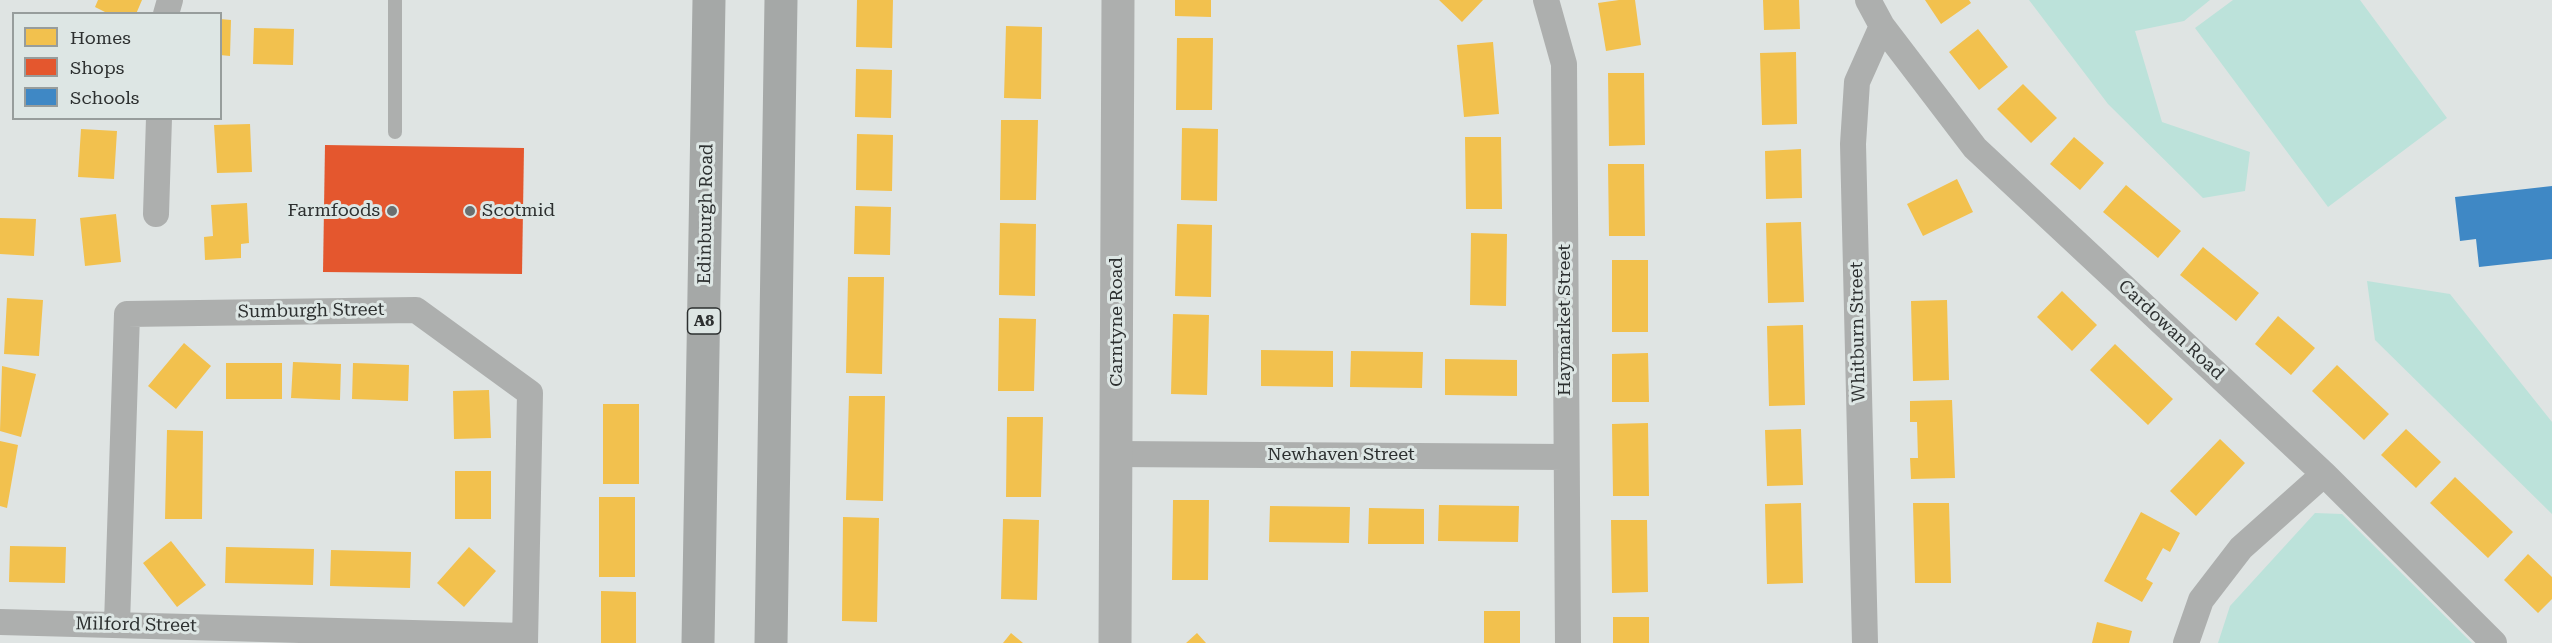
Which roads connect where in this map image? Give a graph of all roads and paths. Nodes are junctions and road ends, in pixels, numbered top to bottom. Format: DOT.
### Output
graph roads {
  1 [pos="395,0"];
  2 [pos="709,0"];
  3 [pos="781,0"];
  4 [pos="1118,0"];
  5 [pos="1546,0"];
  6 [pos="1868,0"];
  7 [pos="1882,26"];
  8 [pos="159,120"];
  9 [pos="395,132"];
  10 [pos="156,214"];
  11 [pos="1116,454"];
  12 [pos="1565,457"];
  13 [pos="2324,474"];
  14 [pos="0,622"];
  15 [pos="117,624"];
  16 [pos="525,640"];
  17 [pos="698,643"];
  18 [pos="771,643"];
  19 [pos="1115,643"];
  20 [pos="1568,643"];
  21 [pos="1865,643"];
  22 [pos="2186,643"];
  23 [pos="2494,643"];
  1 -- 9 [label="lane"];
  2 -- 17 [label="main road, Edinburgh Road / A8"];
  3 -- 18 [label="main road"];
  4 -- 11 [label="street, Carntyne Road"];
  5 -- 12 [label="street, Haymarket Street"];
  6 -- 7 [label="street, Cardowan Road"];
  7 -- 13 [label="street, Cardowan Road"];
  7 -- 21 [label="street, Whitburn Street"];
  8 -- 10 [label="street"];
  11 -- 12 [label="street, Newhaven Street"];
  11 -- 19 [label="street, Carntyne Road"];
  12 -- 20 [label="street, Haymarket Street"];
  13 -- 22 [label="street"];
  13 -- 23 [label="street, Cardowan Road"];
  14 -- 15 [label="street, Milford Street"];
  15 -- 16 [label="street, Milford Street"];
  15 -- 16 [label="street, Sumburgh Street"];
}
